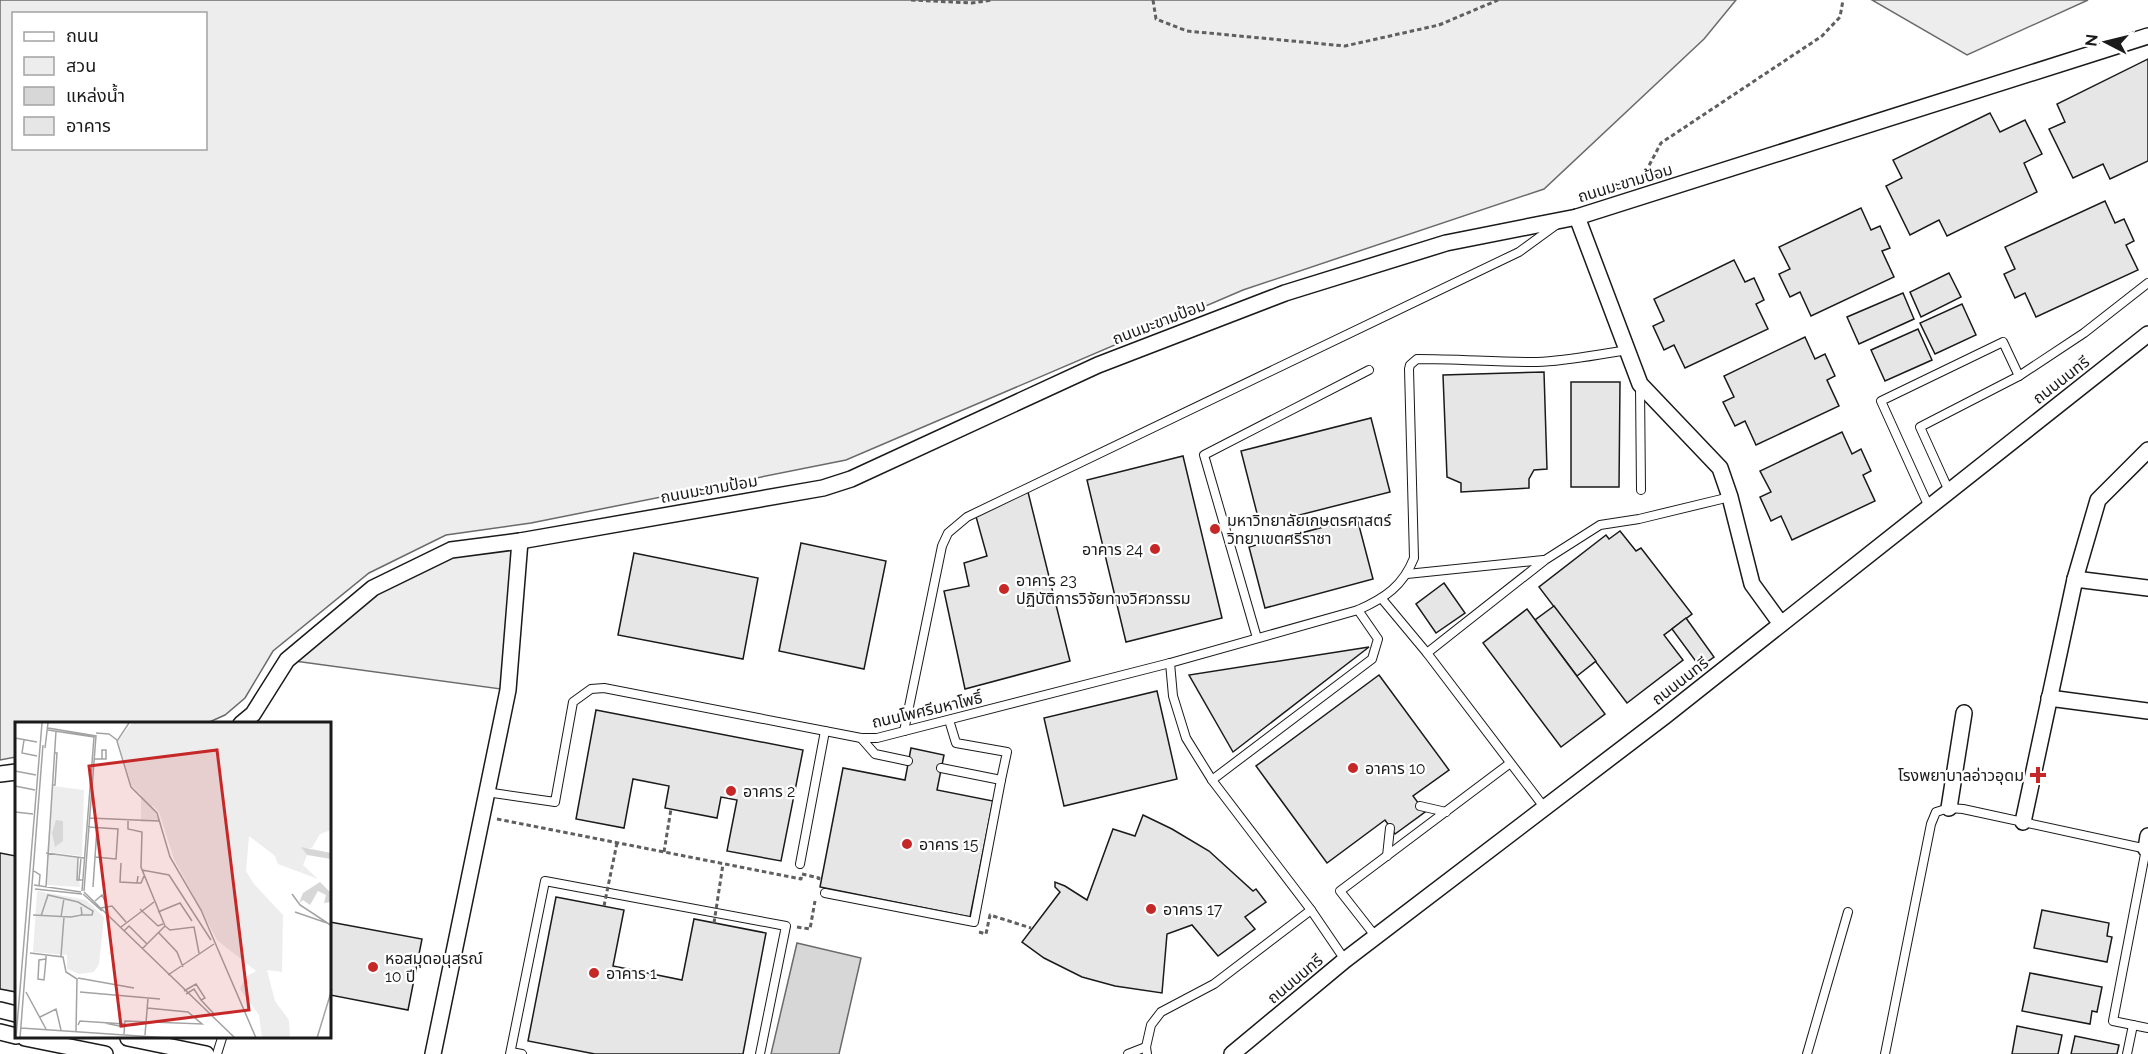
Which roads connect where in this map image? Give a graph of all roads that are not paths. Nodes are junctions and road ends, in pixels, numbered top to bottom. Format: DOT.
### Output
graph roads {
  1 [pos="2148,36"];
  2 [pos="1571,218"];
  3 [pos="2148,284"];
  4 [pos="2148,334"];
  5 [pos="1629,350"];
  6 [pos="1369,370"];
  7 [pos="2019,376"];
  8 [pos="1641,384"];
  9 [pos="2148,450"];
  10 [pos="1641,490"];
  11 [pos="1949,491"];
  12 [pos="1730,497"];
  13 [pos="1929,507"];
  14 [pos="519,541"];
  15 [pos="1545,560"];
  16 [pos="1407,574"];
  17 [pos="2075,579"];
  18 [pos="2148,588"];
  19 [pos="1382,599"];
  20 [pos="1358,610"];
  21 [pos="1781,624"];
  22 [pos="1257,638"];
  23 [pos="1426,653"];
  24 [pos="1170,663"];
  25 [pos="2049,698"];
  26 [pos="2148,711"];
  27 [pos="1964,713"];
  28 [pos="949,720"];
  29 [pos="243,722"];
  30 [pos="825,731"];
  31 [pos="904,732"];
  32 [pos="861,738"];
  33 [pos="908,761"];
  34 [pos="1509,764"];
  35 [pos="941,768"];
  36 [pos="15,772"];
  37 [pos="0,774"];
  38 [pos="1001,780"];
  39 [pos="1212,780"];
  40 [pos="486,792"];
  41 [pos="1420,806"];
  42 [pos="1544,807"];
  43 [pos="1949,808"];
  44 [pos="1446,812"];
  45 [pos="2023,822"];
  46 [pos="1390,828"];
  47 [pos="2147,845"];
  48 [pos="1387,856"];
  49 [pos="800,864"];
  50 [pos="825,893"];
  51 [pos="1311,910"];
  52 [pos="1848,912"];
  53 [pos="1376,937"];
  54 [pos="1345,960"];
  55 [pos="0,1010"];
  56 [pos="15,1014"];
  57 [pos="2133,1024"];
  58 [pos="2148,1028"];
  59 [pos="0,1032"];
  60 [pos="15,1036"];
  61 [pos="30,1039"];
  62 [pos="133,1039"];
  63 [pos="222,1039"];
  64 [pos="1147,1051"];
  65 [pos="511,1053"];
  66 [pos="105,1054"];
  67 [pos="206,1054"];
  68 [pos="217,1054"];
  69 [pos="433,1054"];
  70 [pos="522,1054"];
  71 [pos="760,1054"];
  72 [pos="1128,1054"];
  73 [pos="1232,1054"];
  74 [pos="1807,1054"];
  75 [pos="1885,1054"];
  76 [pos="2127,1054"];
  1 -- 2 [label="street, ถนนมะขามป้อม"];
  2 -- 5 [label="street"];
  2 -- 14 [label="street, ถนนมะขามป้อม"];
  2 -- 31 [label="lane"];
  3 -- 7 [label="lane"];
  4 -- 11 [label="street, ถนนนนทรี"];
  5 -- 8 [label="street"];
  5 -- 16 [label="lane"];
  6 -- 22 [label="lane"];
  7 -- 11 [label="lane"];
  7 -- 13 [label="lane"];
  8 -- 10 [label="lane"];
  8 -- 12 [label="street"];
  9 -- 17 [label="street"];
  11 -- 13 [label="street, ถนนนนทรี"];
  12 -- 15 [label="lane"];
  12 -- 21 [label="street"];
  13 -- 21 [label="street, ถนนนนทรี"];
  14 -- 29 [label="street, ถนนมะขามป้อม"];
  14 -- 40 [label="street"];
  15 -- 16 [label="lane"];
  15 -- 23 [label="lane"];
  16 -- 19 [label="lane"];
  17 -- 18 [label="street"];
  17 -- 25 [label="street"];
  19 -- 20 [label="lane, ถนนโพศรีมหาโพธิ์"];
  19 -- 23 [label="lane"];
  20 -- 22 [label="lane, ถนนโพศรีมหาโพธิ์"];
  20 -- 39 [label="lane"];
  21 -- 42 [label="street, ถนนนนทรี"];
  22 -- 24 [label="lane, ถนนโพศรีมหาโพธิ์"];
  23 -- 34 [label="lane"];
  24 -- 28 [label="lane, ถนนโพศรีมหาโพธิ์"];
  24 -- 39 [label="lane"];
  25 -- 26 [label="street"];
  25 -- 45 [label="street"];
  27 -- 43 [label="street"];
  28 -- 31 [label="lane, ถนนโพศรีมหาโพธิ์"];
  28 -- 38 [label="lane"];
  30 -- 32 [label="lane, ถนนโพศรีมหาโพธิ์"];
  30 -- 40 [label="lane, ถนนโพศรีมหาโพธิ์"];
  30 -- 49 [label="lane"];
  31 -- 32 [label="lane, ถนนโพศรีมหาโพธิ์"];
  32 -- 33 [label="lane"];
  34 -- 42 [label="lane"];
  34 -- 44 [label="lane"];
  35 -- 38 [label="lane"];
  36 -- 37 [label="street"];
  38 -- 50 [label="lane"];
  39 -- 51 [label="lane"];
  40 -- 69 [label="street"];
  41 -- 44 [label="lane"];
  42 -- 53 [label="street, ถนนนนทรี"];
  43 -- 45 [label="lane"];
  43 -- 75 [label="lane"];
  44 -- 48 [label="lane"];
  45 -- 47 [label="lane"];
  46 -- 48 [label="lane"];
  47 -- 57 [label="lane"];
  48 -- 53 [label="lane"];
  51 -- 54 [label="lane"];
  51 -- 64 [label="lane"];
  52 -- 74 [label="lane"];
  53 -- 54 [label="street, ถนนนนทรี"];
  54 -- 73 [label="street, ถนนนนทรี"];
  55 -- 56 [label="street"];
  57 -- 58 [label="lane"];
  57 -- 76 [label="lane"];
  59 -- 60 [label="street"];
  61 -- 66 [label="street"];
  62 -- 67 [label="street"];
  63 -- 68 [label="lane"];
  64 -- 72 [label="lane"];
  65 -- 70 [label="lane"];
  65 -- 71 [label="lane"];
}
